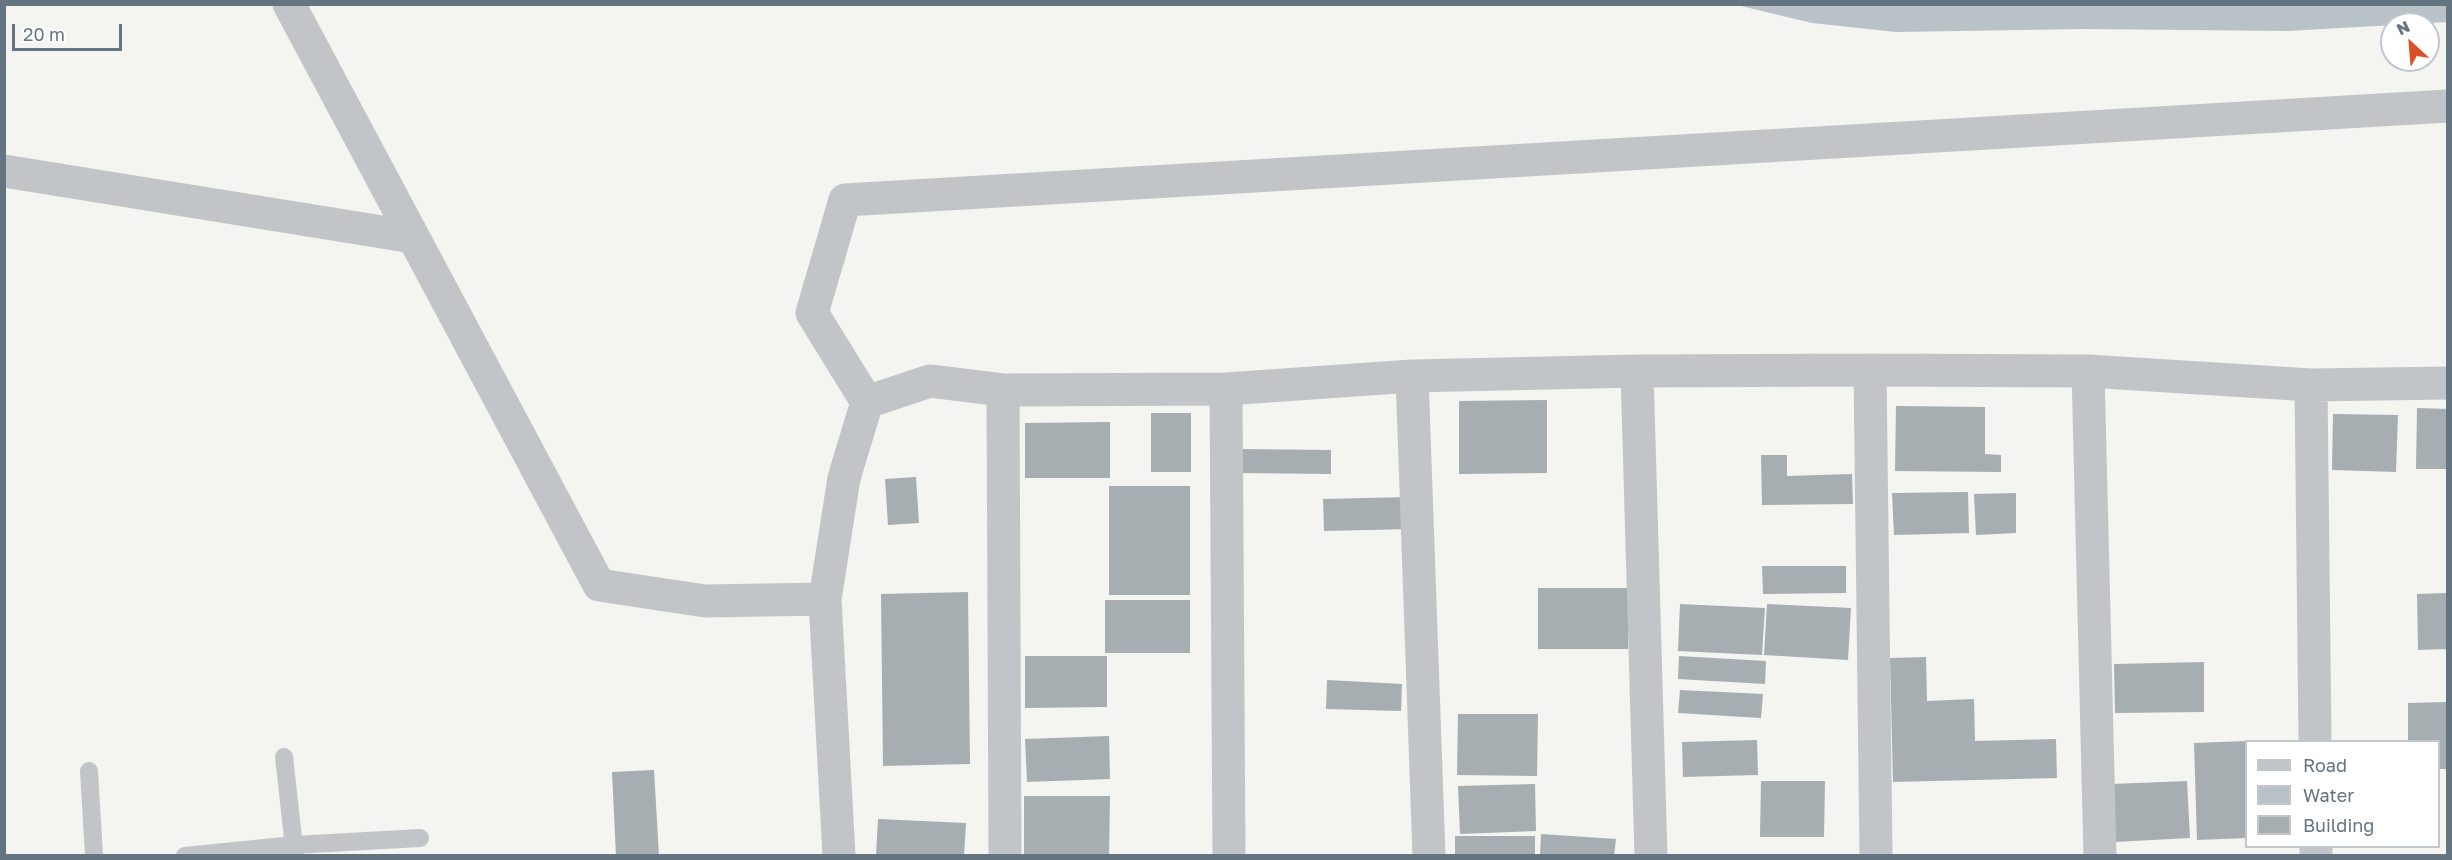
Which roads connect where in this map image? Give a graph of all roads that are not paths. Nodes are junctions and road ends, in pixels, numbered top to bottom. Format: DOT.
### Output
graph roads {
  1 [pos="289,4"];
  2 [pos="2448,106"];
  3 [pos="4,171"];
  4 [pos="413,237"];
  5 [pos="1870,370"];
  6 [pos="1637,371"];
  7 [pos="2088,371"];
  8 [pos="1412,376"];
  9 [pos="2448,383"];
  10 [pos="2311,385"];
  11 [pos="1226,389"];
  12 [pos="1003,390"];
  13 [pos="867,402"];
  14 [pos="825,599"];
  15 [pos="2315,740"];
  16 [pos="284,757"];
  17 [pos="89,771"];
  18 [pos="420,837"];
  19 [pos="294,850"];
  20 [pos="94,855"];
  21 [pos="185,855"];
  22 [pos="839,855"];
  23 [pos="1005,855"];
  24 [pos="1229,855"];
  25 [pos="1429,855"];
  26 [pos="1651,855"];
  27 [pos="1876,855"];
  28 [pos="2100,855"];
  1 -- 4 [label="street"];
  2 -- 13 [label="street"];
  3 -- 4 [label="street"];
  4 -- 14 [label="street"];
  5 -- 6 [label="street"];
  5 -- 7 [label="street"];
  5 -- 27 [label="street"];
  6 -- 8 [label="street"];
  6 -- 26 [label="street"];
  7 -- 10 [label="street"];
  7 -- 28 [label="street"];
  8 -- 11 [label="street"];
  8 -- 25 [label="street"];
  9 -- 10 [label="street"];
  10 -- 15 [label="street"];
  11 -- 12 [label="street"];
  11 -- 24 [label="street"];
  12 -- 13 [label="street"];
  12 -- 23 [label="street"];
  13 -- 14 [label="street"];
  14 -- 22 [label="street"];
  16 -- 19 [label="lane"];
  17 -- 20 [label="lane"];
  18 -- 19 [label="lane"];
  19 -- 21 [label="lane"];
}
